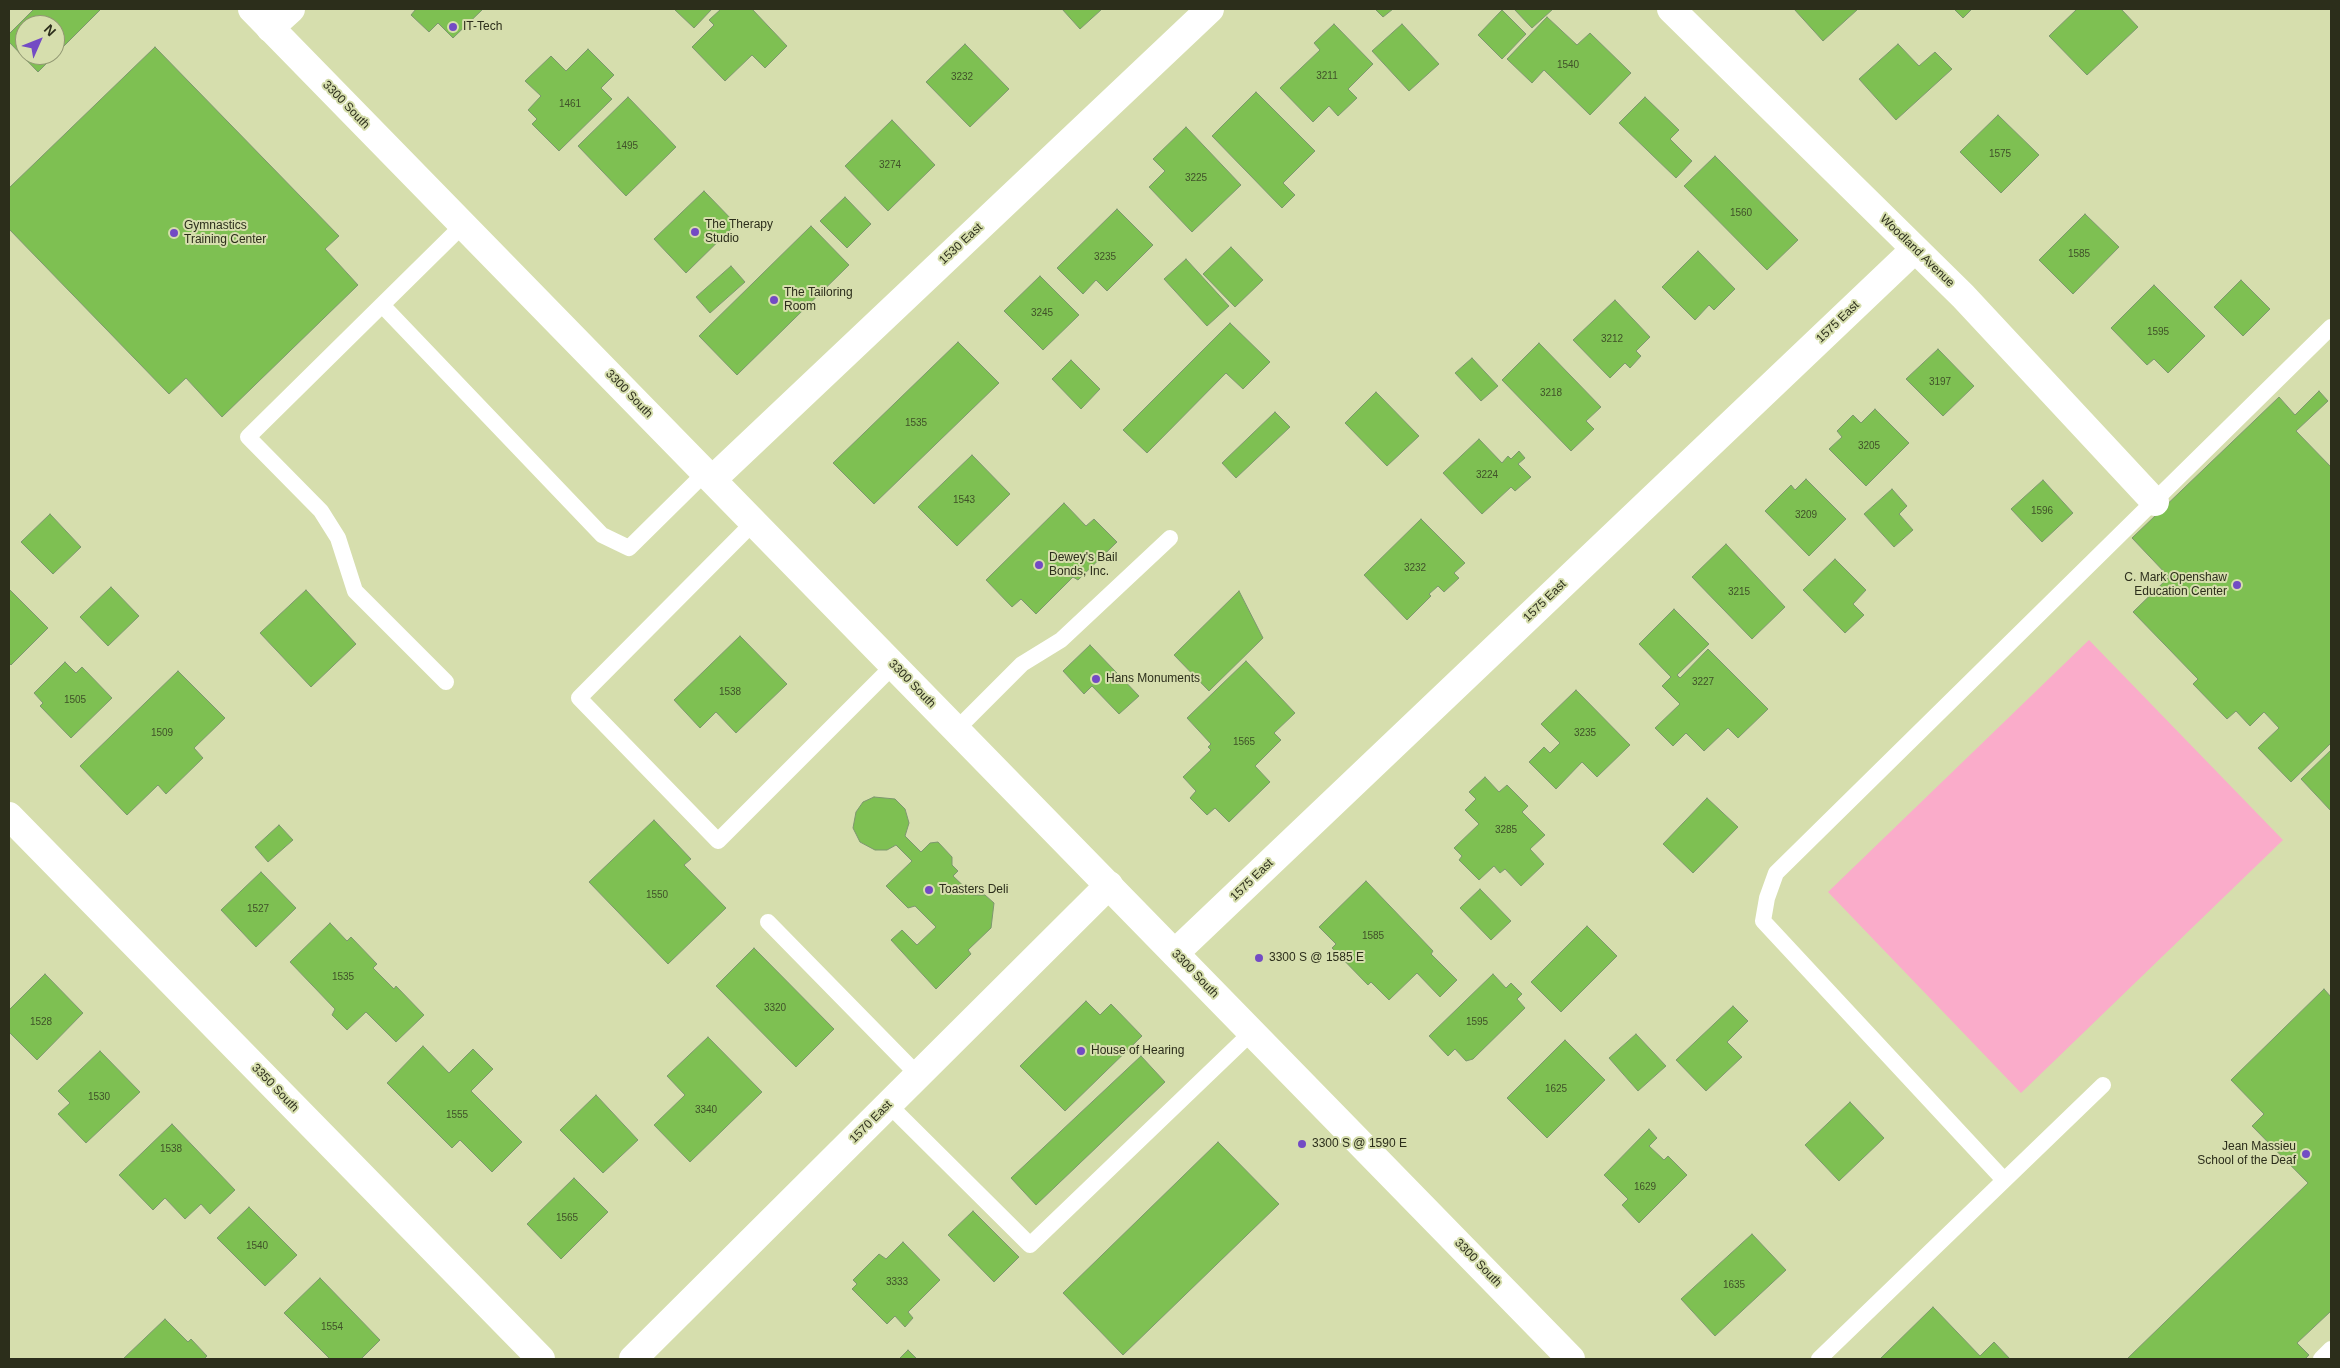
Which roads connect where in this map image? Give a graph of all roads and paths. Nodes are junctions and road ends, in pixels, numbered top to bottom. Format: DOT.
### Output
graph roads {
  1 [pos="291,9"];
  2 [pos="1210,9"];
  3 [pos="1671,9"];
  4 [pos="261,18"];
  5 [pos="463,225"];
  6 [pos="1915,249"];
  7 [pos="383,306"];
  8 [pos="2331,328"];
  9 [pos="709,476"];
  10 [pos="2155,502"];
  11 [pos="754,522"];
  12 [pos="1170,538"];
  13 [pos="894,665"];
  14 [pos="446,682"];
  15 [pos="957,729"];
  16 [pos="9,816"];
  17 [pos="1109,885"];
  18 [pos="768,922"];
  19 [pos="1175,953"];
  20 [pos="1252,1032"];
  21 [pos="918,1075"];
  22 [pos="2103,1085"];
  23 [pos="889,1104"];
  24 [pos="2004,1180"];
  25 [pos="2331,1349"];
  26 [pos="541,1359"];
  27 [pos="633,1359"];
  28 [pos="1569,1359"];
  29 [pos="1819,1359"];
  30 [pos="2321,1359"];
  1 -- 4 [label="street"];
  2 -- 9 [label="street, 1530 East"];
  3 -- 6 [label="street, Woodland Avenue"];
  4 -- 5 [label="street, 3300 South"];
  5 -- 7 [label="lane"];
  5 -- 9 [label="street, 3300 South"];
  6 -- 10 [label="street, Woodland Avenue"];
  6 -- 19 [label="street, 1575 East"];
  7 -- 9 [label="lane"];
  7 -- 14 [label="lane"];
  8 -- 10 [label="lane"];
  9 -- 11 [label="street, 3300 South"];
  10 -- 24 [label="lane"];
  11 -- 13 [label="street, 3300 South"];
  11 -- 13 [label="lane"];
  12 -- 15 [label="lane"];
  13 -- 15 [label="street, 3300 South"];
  15 -- 17 [label="street, 3300 South"];
  16 -- 26 [label="street, 3350 South"];
  17 -- 19 [label="street, 3300 South"];
  17 -- 21 [label="street, 1570 East"];
  18 -- 21 [label="lane"];
  19 -- 20 [label="street, 3300 South"];
  20 -- 23 [label="lane"];
  20 -- 28 [label="street, 3300 South"];
  21 -- 23 [label="street, 1570 East"];
  22 -- 24 [label="lane"];
  23 -- 27 [label="street, 1570 East"];
  24 -- 29 [label="lane"];
  25 -- 30 [label="lane"];
}
